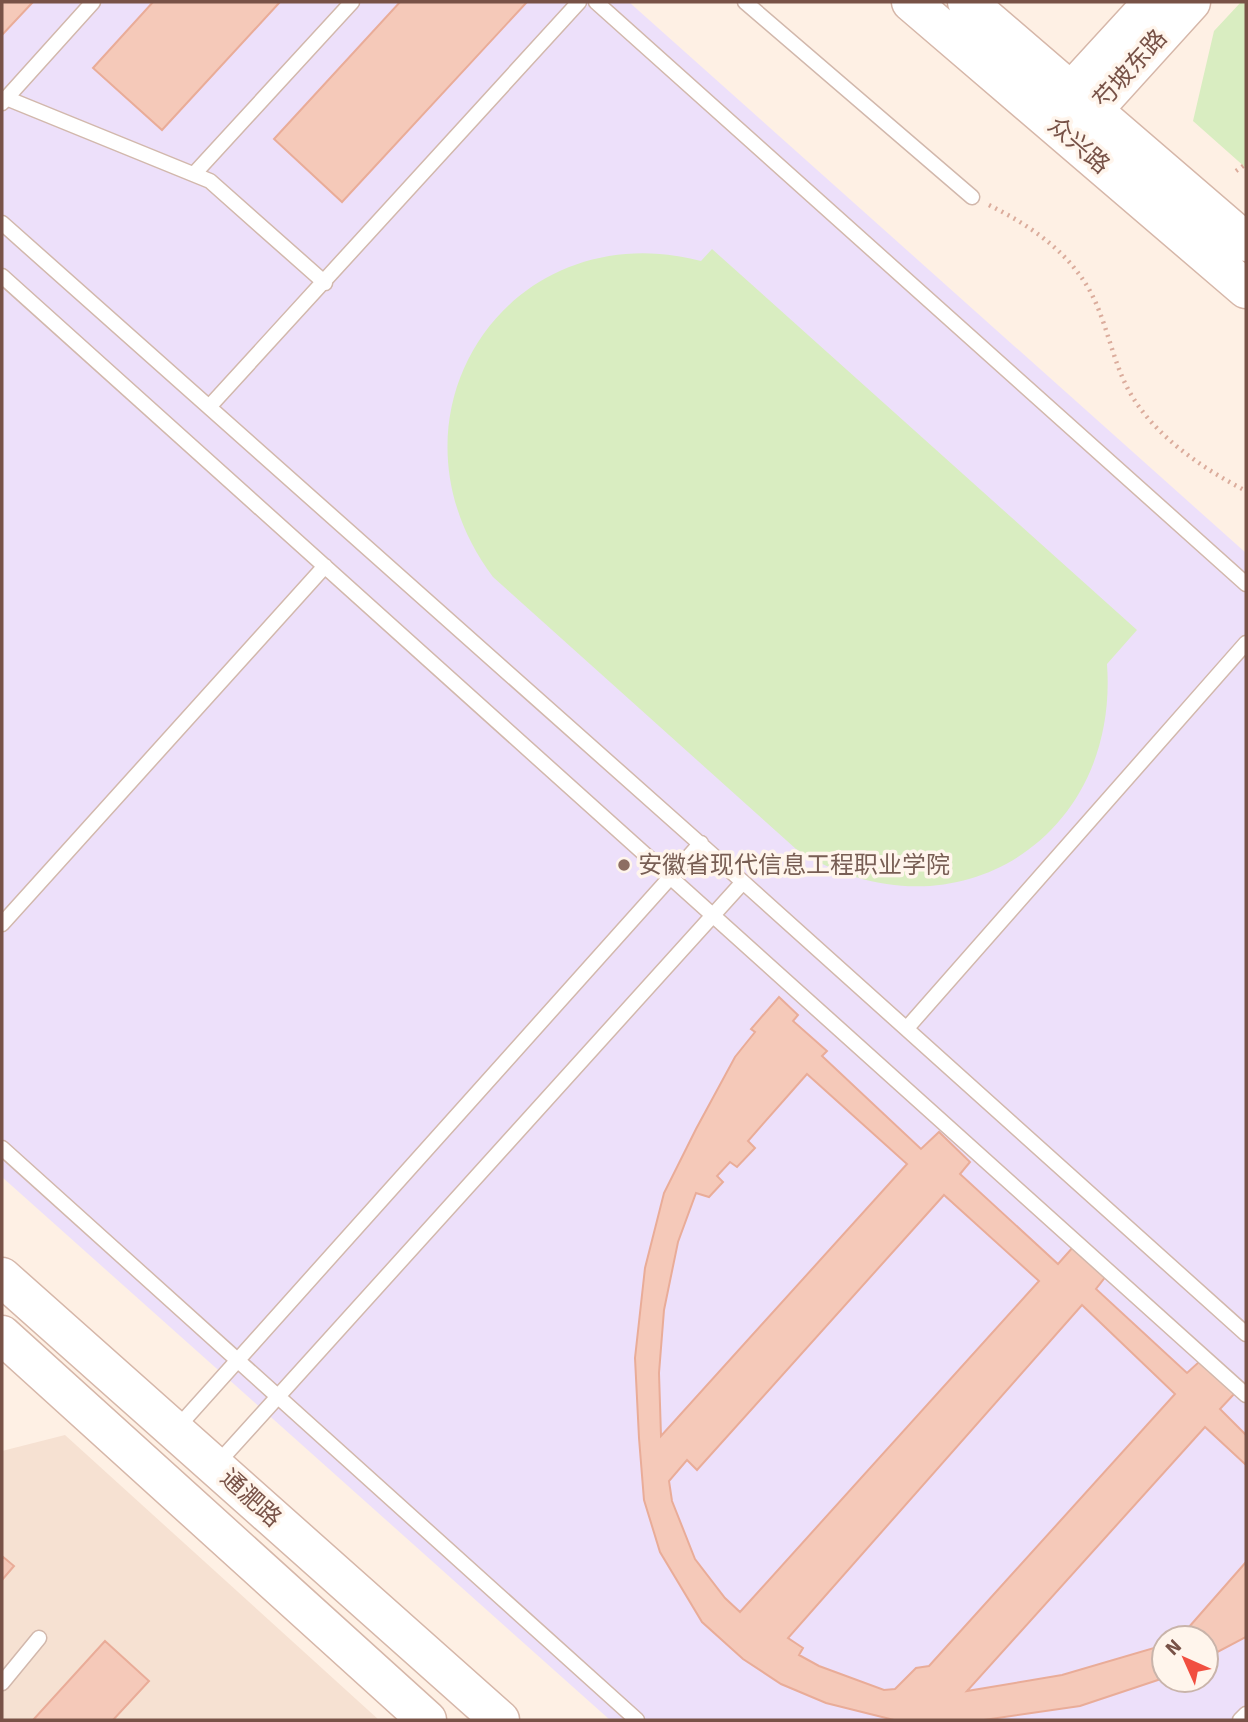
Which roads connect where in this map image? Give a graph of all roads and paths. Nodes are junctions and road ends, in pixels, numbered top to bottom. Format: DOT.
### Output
graph roads {
  1 [pos="93,2"];
  2 [pos="352,2"];
  3 [pos="579,2"];
  4 [pos="596,2"];
  5 [pos="744,2"];
  6 [pos="911,2"];
  7 [pos="967,2"];
  8 [pos="1153,2"];
  9 [pos="1191,2"];
  10 [pos="4,100"];
  11 [pos="1070,114"];
  12 [pos="1246,164"];
  13 [pos="1236,171"];
  14 [pos="194,174"];
  15 [pos="972,197"];
  16 [pos="2,223"];
  17 [pos="1246,242"];
  18 [pos="2,276"];
  19 [pos="325,283"];
  20 [pos="1246,289"];
  21 [pos="209,407"];
  22 [pos="1246,491"];
  23 [pos="325,566"];
  24 [pos="1246,584"];
  25 [pos="1246,643"];
  26 [pos="701,844"];
  27 [pos="671,878"];
  28 [pos="743,881"];
  29 [pos="712,915"];
  30 [pos="2,924"];
  31 [pos="907,1028"];
  32 [pos="2,1148"];
  33 [pos="17,1271"];
  34 [pos="19,1304"];
  35 [pos="1246,1334"];
  36 [pos="4,1341"];
  37 [pos="1246,1395"];
  38 [pos="175,1430"];
  39 [pos="215,1466"];
  40 [pos="39,1638"];
  41 [pos="2,1683"];
  42 [pos="1246,1714"];
  43 [pos="427,1720"];
  44 [pos="500,1720"];
  45 [pos="637,1720"];
  46 [pos="1240,1720"];
  1 -- 10 [label="lane"];
  2 -- 14 [label="lane"];
  3 -- 19 [label="lane"];
  4 -- 24 [label="lane"];
  5 -- 15 [label="lane"];
  6 -- 11 [label="main road, 众兴路"];
  7 -- 11 [label="main road, 众兴路"];
  8 -- 11 [label="main road, 芍坡东路"];
  9 -- 11 [label="main road, 芍坡东路"];
  10 -- 14 [label="lane"];
  11 -- 17 [label="main road, 众兴路"];
  11 -- 20 [label="main road, 众兴路"];
  12 -- 13 [label="path"];
  14 -- 19 [label="lane"];
  15 -- 22 [label="path"];
  16 -- 21 [label="lane"];
  18 -- 23 [label="lane"];
  19 -- 21 [label="lane"];
  21 -- 26 [label="lane"];
  23 -- 27 [label="lane"];
  23 -- 30 [label="lane"];
  25 -- 31 [label="lane"];
  26 -- 27 [label="lane"];
  26 -- 28 [label="lane"];
  27 -- 29 [label="lane"];
  27 -- 38 [label="lane"];
  28 -- 29 [label="lane"];
  28 -- 31 [label="lane"];
  29 -- 37 [label="lane"];
  29 -- 39 [label="lane"];
  31 -- 35 [label="lane"];
  32 -- 45 [label="lane"];
  33 -- 34 [label="main road, 通淝路"];
  34 -- 36 [label="main road"];
  34 -- 38 [label="main road, 通淝路"];
  36 -- 43 [label="main road, 通淝路"];
  38 -- 39 [label="main road, 通淝路"];
  39 -- 44 [label="main road, 通淝路"];
  40 -- 41 [label="lane"];
  42 -- 46 [label="lane"];
}
